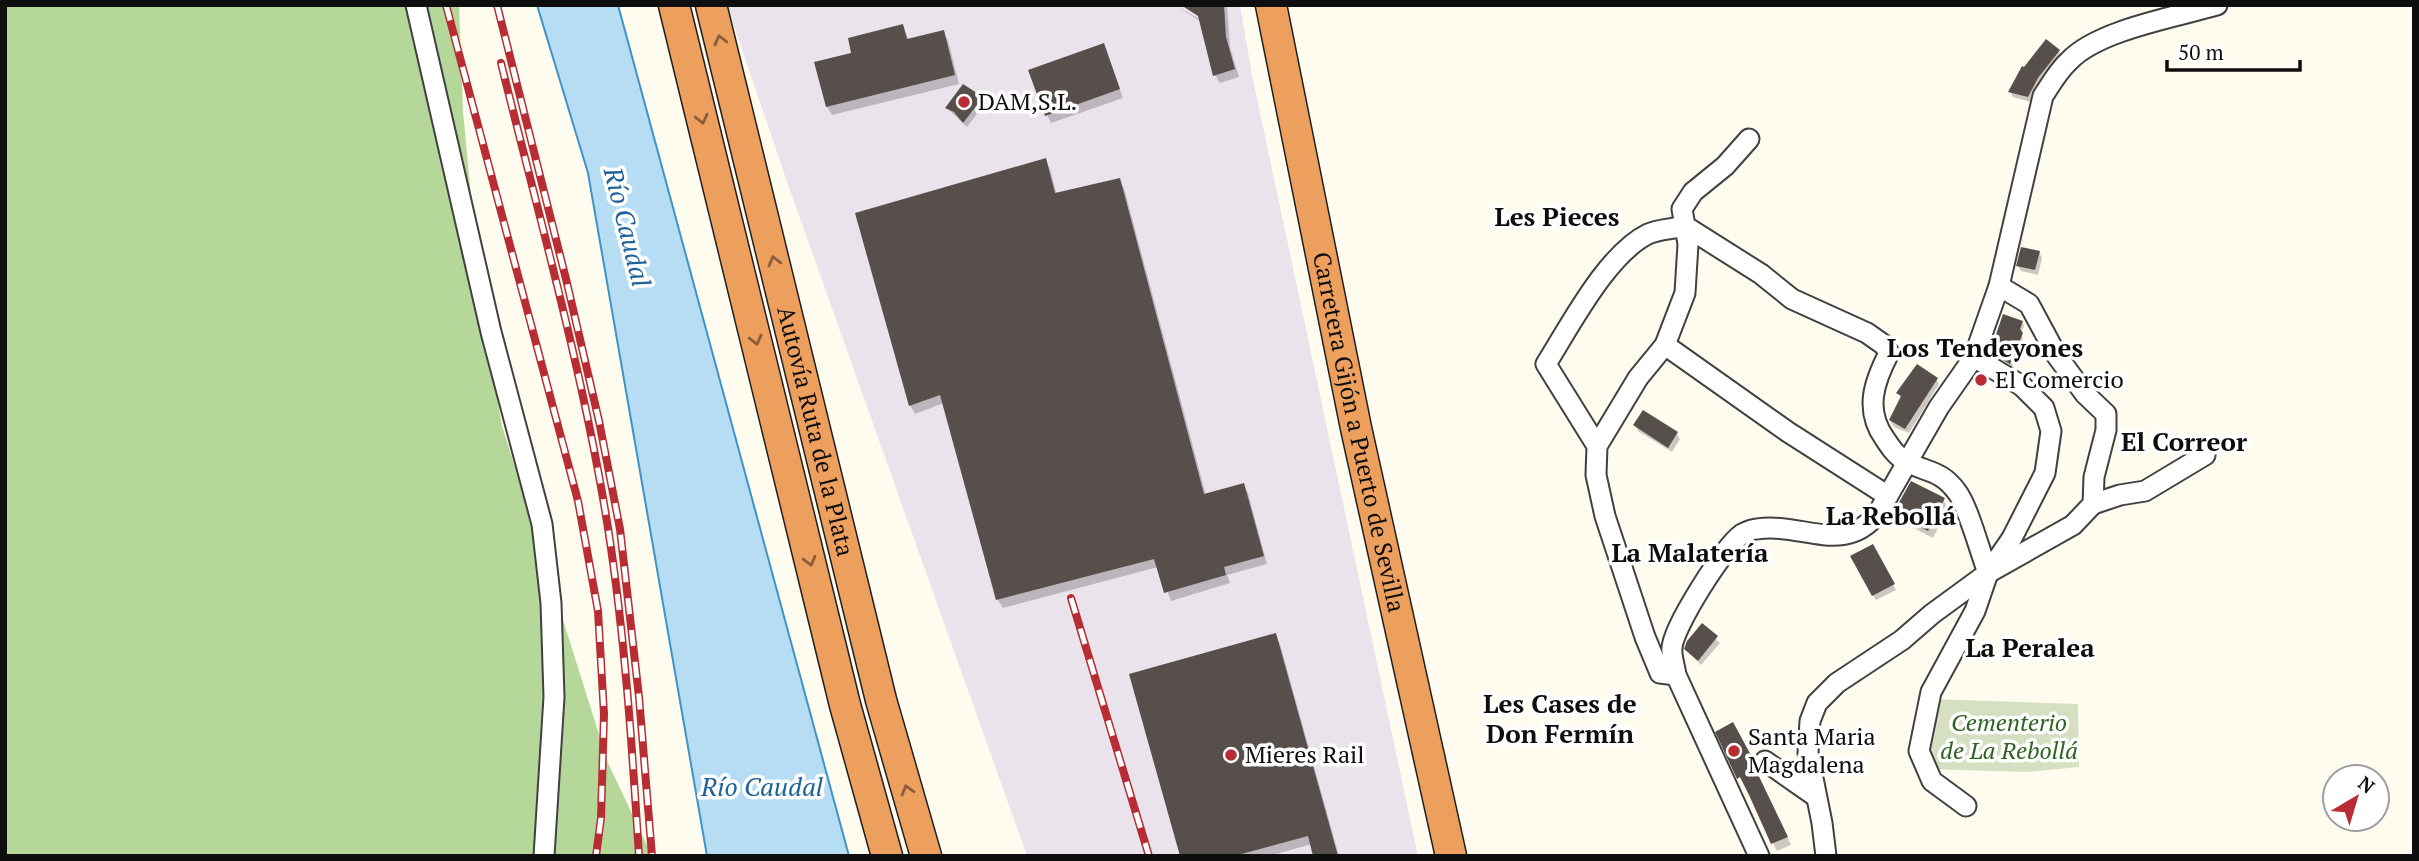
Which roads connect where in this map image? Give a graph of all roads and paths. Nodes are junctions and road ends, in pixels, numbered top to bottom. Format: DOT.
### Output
graph roads {
  1 [pos="416,5"];
  2 [pos="674,5"];
  3 [pos="711,5"];
  4 [pos="1270,5"];
  5 [pos="2217,5"];
  6 [pos="1749,139"];
  7 [pos="1685,226"];
  8 [pos="1999,286"];
  9 [pos="1665,345"];
  10 [pos="1975,357"];
  11 [pos="1597,446"];
  12 [pos="2205,456"];
  13 [pos="1907,462"];
  14 [pos="1888,496"];
  15 [pos="2093,504"];
  16 [pos="1988,573"];
  17 [pos="1676,675"];
  18 [pos="1765,761"];
  19 [pos="1815,796"];
  20 [pos="1966,806"];
  21 [pos="544,856"];
  22 [pos="887,856"];
  23 [pos="926,856"];
  24 [pos="1451,856"];
  25 [pos="1759,856"];
  26 [pos="1826,856"];
  1 -- 21 [label="street"];
  2 -- 22 [label="highway, Autovía Ruta de la Plata, one-way"];
  23 -- 3 [label="highway, Autovía Ruta de la Plata, one-way"];
  4 -- 24 [label="highway, Carretera Gijón a Puerto de Sevilla"];
  5 -- 8 [label="street"];
  6 -- 7 [label="street"];
  7 -- 9 [label="street"];
  7 -- 11 [label="street"];
  7 -- 13 [label="street"];
  8 -- 10 [label="street"];
  8 -- 15 [label="street"];
  9 -- 11 [label="street"];
  9 -- 14 [label="street"];
  10 -- 13 [label="street"];
  10 -- 16 [label="street"];
  11 -- 17 [label="street"];
  12 -- 15 [label="street"];
  13 -- 14 [label="street"];
  13 -- 16 [label="street"];
  14 -- 17 [label="street"];
  15 -- 16 [label="street"];
  16 -- 19 [label="street"];
  16 -- 20 [label="street"];
  17 -- 25 [label="street"];
  18 -- 19 [label="street"];
  19 -- 26 [label="street"];
}
